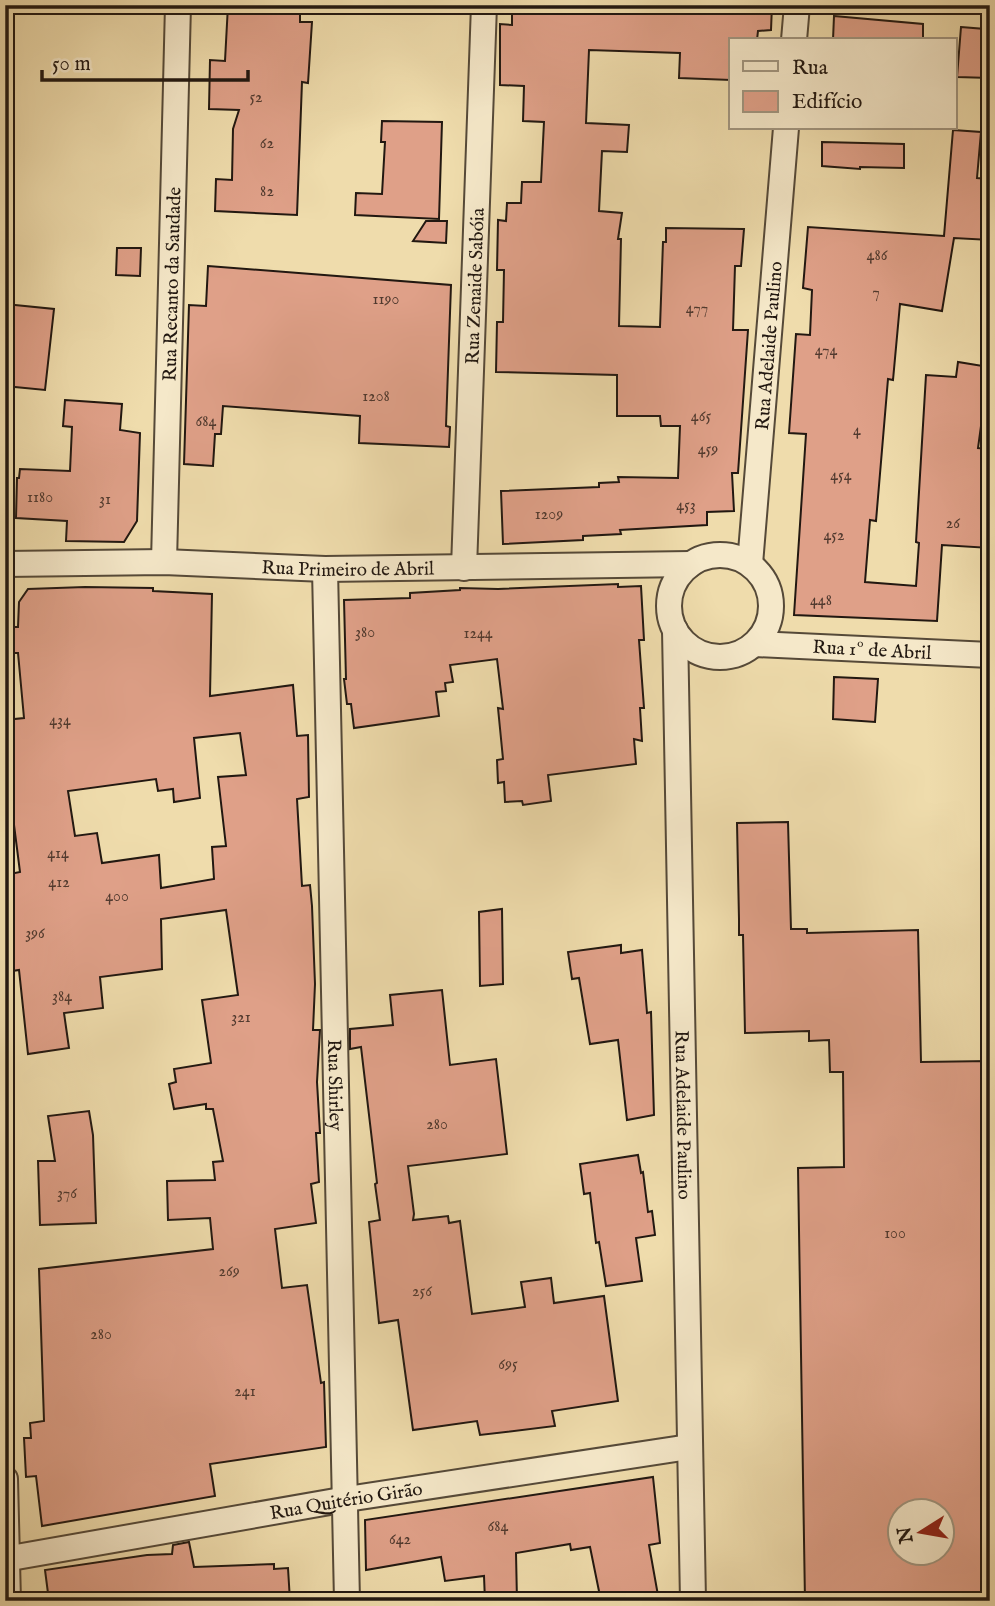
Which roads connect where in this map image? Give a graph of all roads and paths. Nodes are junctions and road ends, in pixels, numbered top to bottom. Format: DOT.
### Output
graph roads {
  1 [pos="178,5"];
  2 [pos="484,5"];
  3 [pos="797,5"];
  4 [pos="794,38"];
  5 [pos="786,130"];
  6 [pos="164,562"];
  7 [pos="5,564"];
  8 [pos="691,564"];
  9 [pos="750,564"];
  10 [pos="464,568"];
  11 [pos="325,569"];
  12 [pos="674,630"];
  13 [pos="755,643"];
  14 [pos="990,655"];
  15 [pos="689,1447"];
  16 [pos="5,1479"];
  17 [pos="347,1499"];
  18 [pos="6,1559"];
  19 [pos="8,1601"];
  20 [pos="347,1601"];
  21 [pos="693,1601"];
  1 -- 6 [label="street, Rua Recanto da Saudade"];
  2 -- 10 [label="street, Rua Zenaide Sabóia"];
  3 -- 4 [label="street"];
  5 -- 9 [label="street, Rua Adelaide Paulino"];
  6 -- 7 [label="street, Rua Primeiro de Abril"];
  6 -- 11 [label="street, Rua Primeiro de Abril"];
  8 -- 9 [label="street"];
  8 -- 10 [label="street, Rua Primeiro de Abril"];
  8 -- 12 [label="street"];
  9 -- 13 [label="street"];
  10 -- 11 [label="street, Rua Primeiro de Abril"];
  11 -- 17 [label="street, Rua Shirley"];
  12 -- 13 [label="street"];
  12 -- 15 [label="street, Rua Adelaide Paulino"];
  13 -- 14 [label="street, Rua 1º de Abril"];
  15 -- 17 [label="street, Rua Quitério Girão"];
  15 -- 21 [label="street, Rua Adelaide Paulino"];
  16 -- 18 [label="street"];
  17 -- 18 [label="street, Rua Quitério Girão"];
  17 -- 20 [label="street, Rua Shirley"];
  18 -- 19 [label="street"];
}
